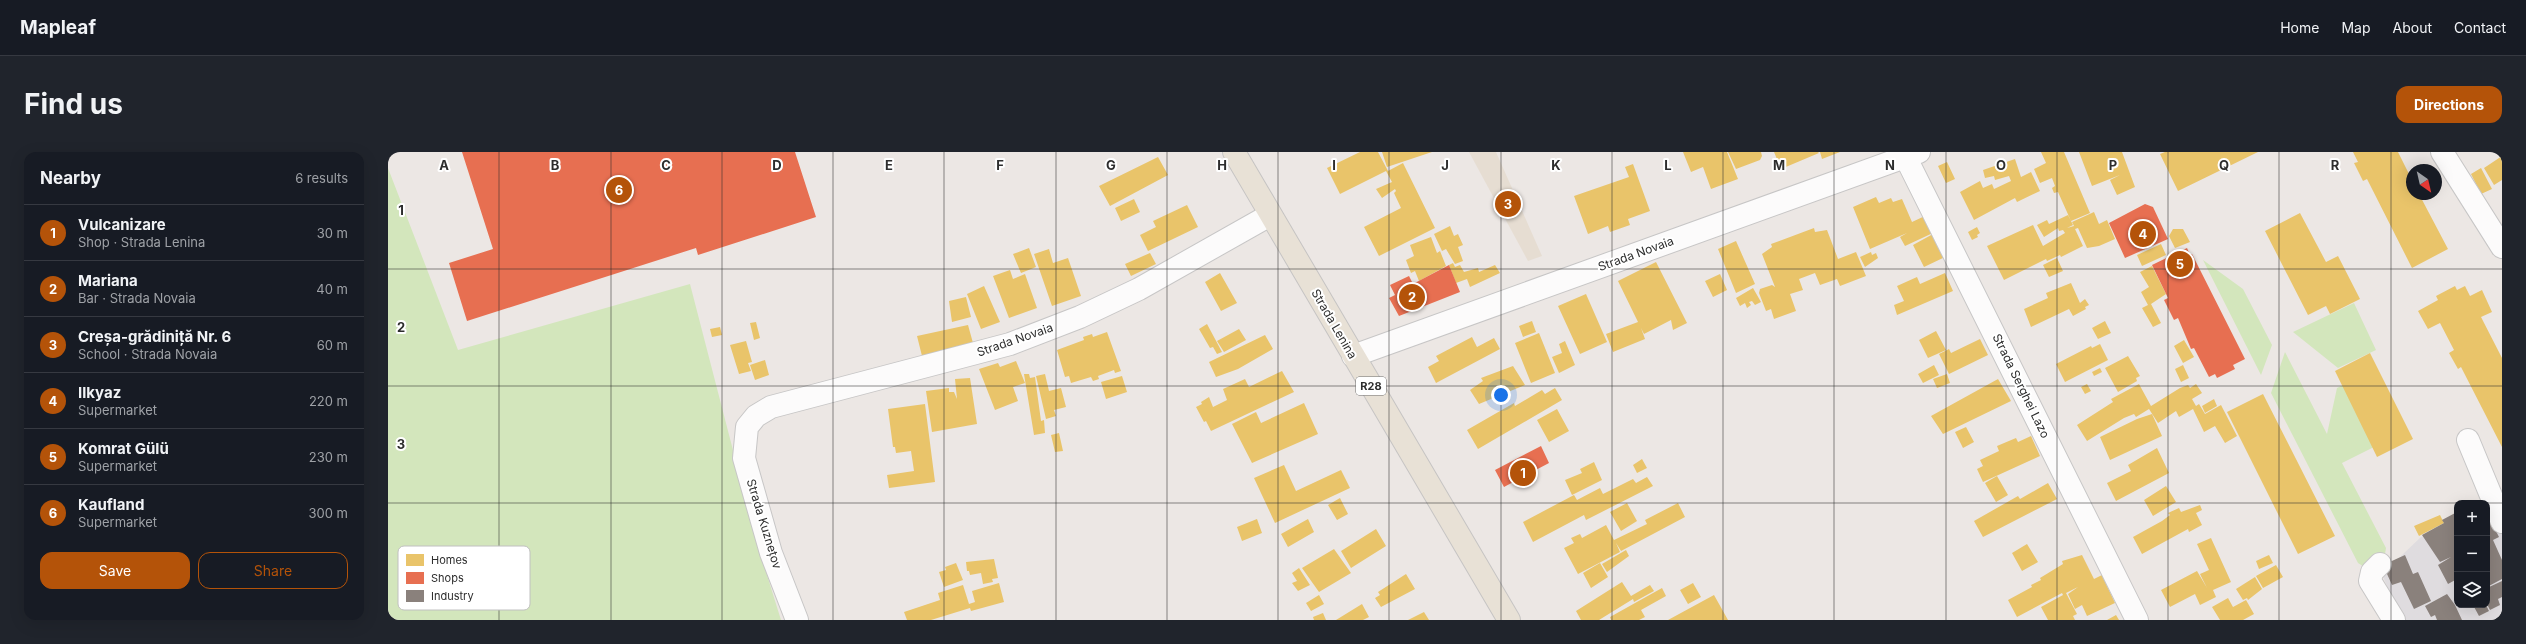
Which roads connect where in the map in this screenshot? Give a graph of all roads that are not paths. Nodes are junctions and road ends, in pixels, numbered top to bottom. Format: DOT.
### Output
graph roads {
  1 [pos="1234,152"];
  2 [pos="2442,152"];
  3 [pos="1910,154"];
  4 [pos="1270,215"];
  5 [pos="2502,247"];
  6 [pos="1353,356"];
  7 [pos="747,427"];
  8 [pos="2468,440"];
  9 [pos="2502,522"];
  10 [pos="2380,564"];
  11 [pos="796,620"];
  12 [pos="1509,620"];
  13 [pos="2137,620"];
  14 [pos="2394,620"];
  1 -- 4 [label="main road, Strada Lenina / R28"];
  2 -- 5 [label="street"];
  3 -- 6 [label="street, Strada Novaia"];
  3 -- 13 [label="street, Strada Serghei Lazo"];
  4 -- 6 [label="main road, Strada Lenina / R28"];
  4 -- 7 [label="street, Strada Novaia"];
  6 -- 12 [label="main road, Strada Lenina / R28"];
  7 -- 11 [label="street, Strada Kuznețov"];
  8 -- 9 [label="street"];
  10 -- 14 [label="street"];
}
